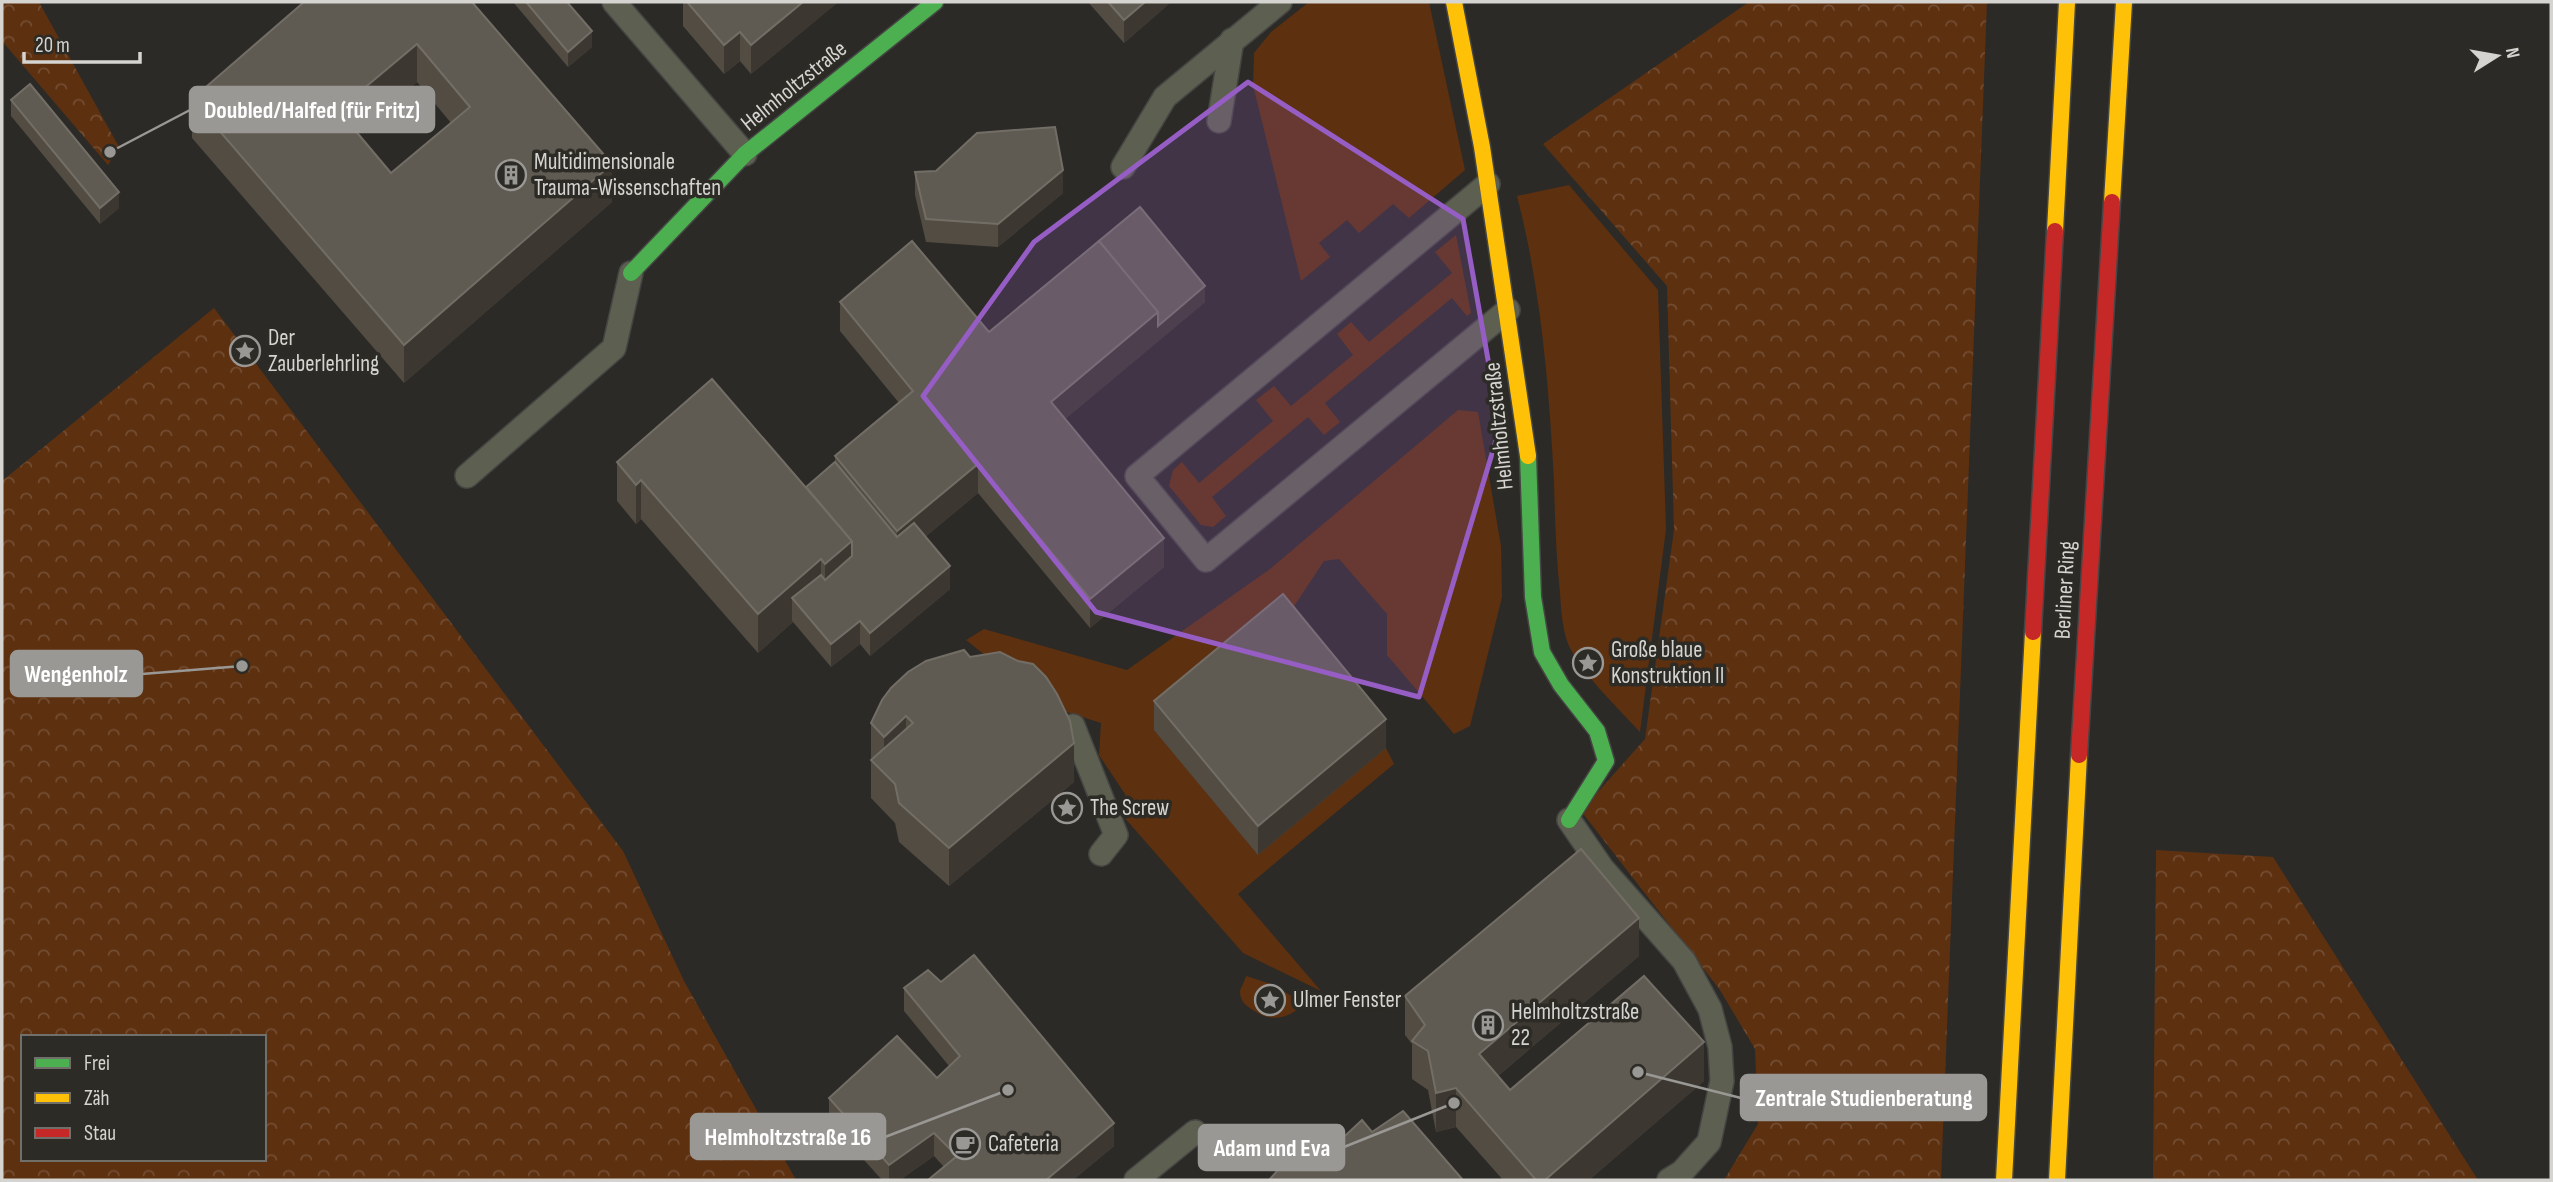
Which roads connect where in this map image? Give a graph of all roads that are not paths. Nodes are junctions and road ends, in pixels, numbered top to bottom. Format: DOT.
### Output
graph roads {
  1 [pos="614,2"];
  2 [pos="935,2"];
  3 [pos="1280,2"];
  4 [pos="1454,2"];
  5 [pos="2067,2"];
  6 [pos="2124,2"];
  7 [pos="1232,40"];
  8 [pos="1219,121"];
  9 [pos="745,154"];
  10 [pos="1123,167"];
  11 [pos="1488,184"];
  12 [pos="631,273"];
  13 [pos="1508,310"];
  14 [pos="467,476"];
  15 [pos="1073,726"];
  16 [pos="1569,820"];
  17 [pos="1101,854"];
  18 [pos="1195,1132"];
  19 [pos="1136,1180"];
  20 [pos="1670,1180"];
  21 [pos="2004,1180"];
  22 [pos="2057,1180"];
  1 -- 9 [label="lane"];
  2 -- 9 [label="main road, Helmholtzstraße"];
  3 -- 7 [label="lane"];
  4 -- 11 [label="main road, Helmholtzstraße"];
  5 -- 21 [label="main road, Berliner Ring"];
  6 -- 22 [label="main road, Berliner Ring"];
  7 -- 8 [label="lane"];
  7 -- 10 [label="lane"];
  9 -- 12 [label="main road, Helmholtzstraße"];
  11 -- 13 [label="main road, Helmholtzstraße"];
  11 -- 13 [label="lane"];
  12 -- 14 [label="lane"];
  13 -- 16 [label="main road, Helmholtzstraße"];
  15 -- 17 [label="lane"];
  16 -- 20 [label="lane"];
  18 -- 19 [label="lane"];
}
